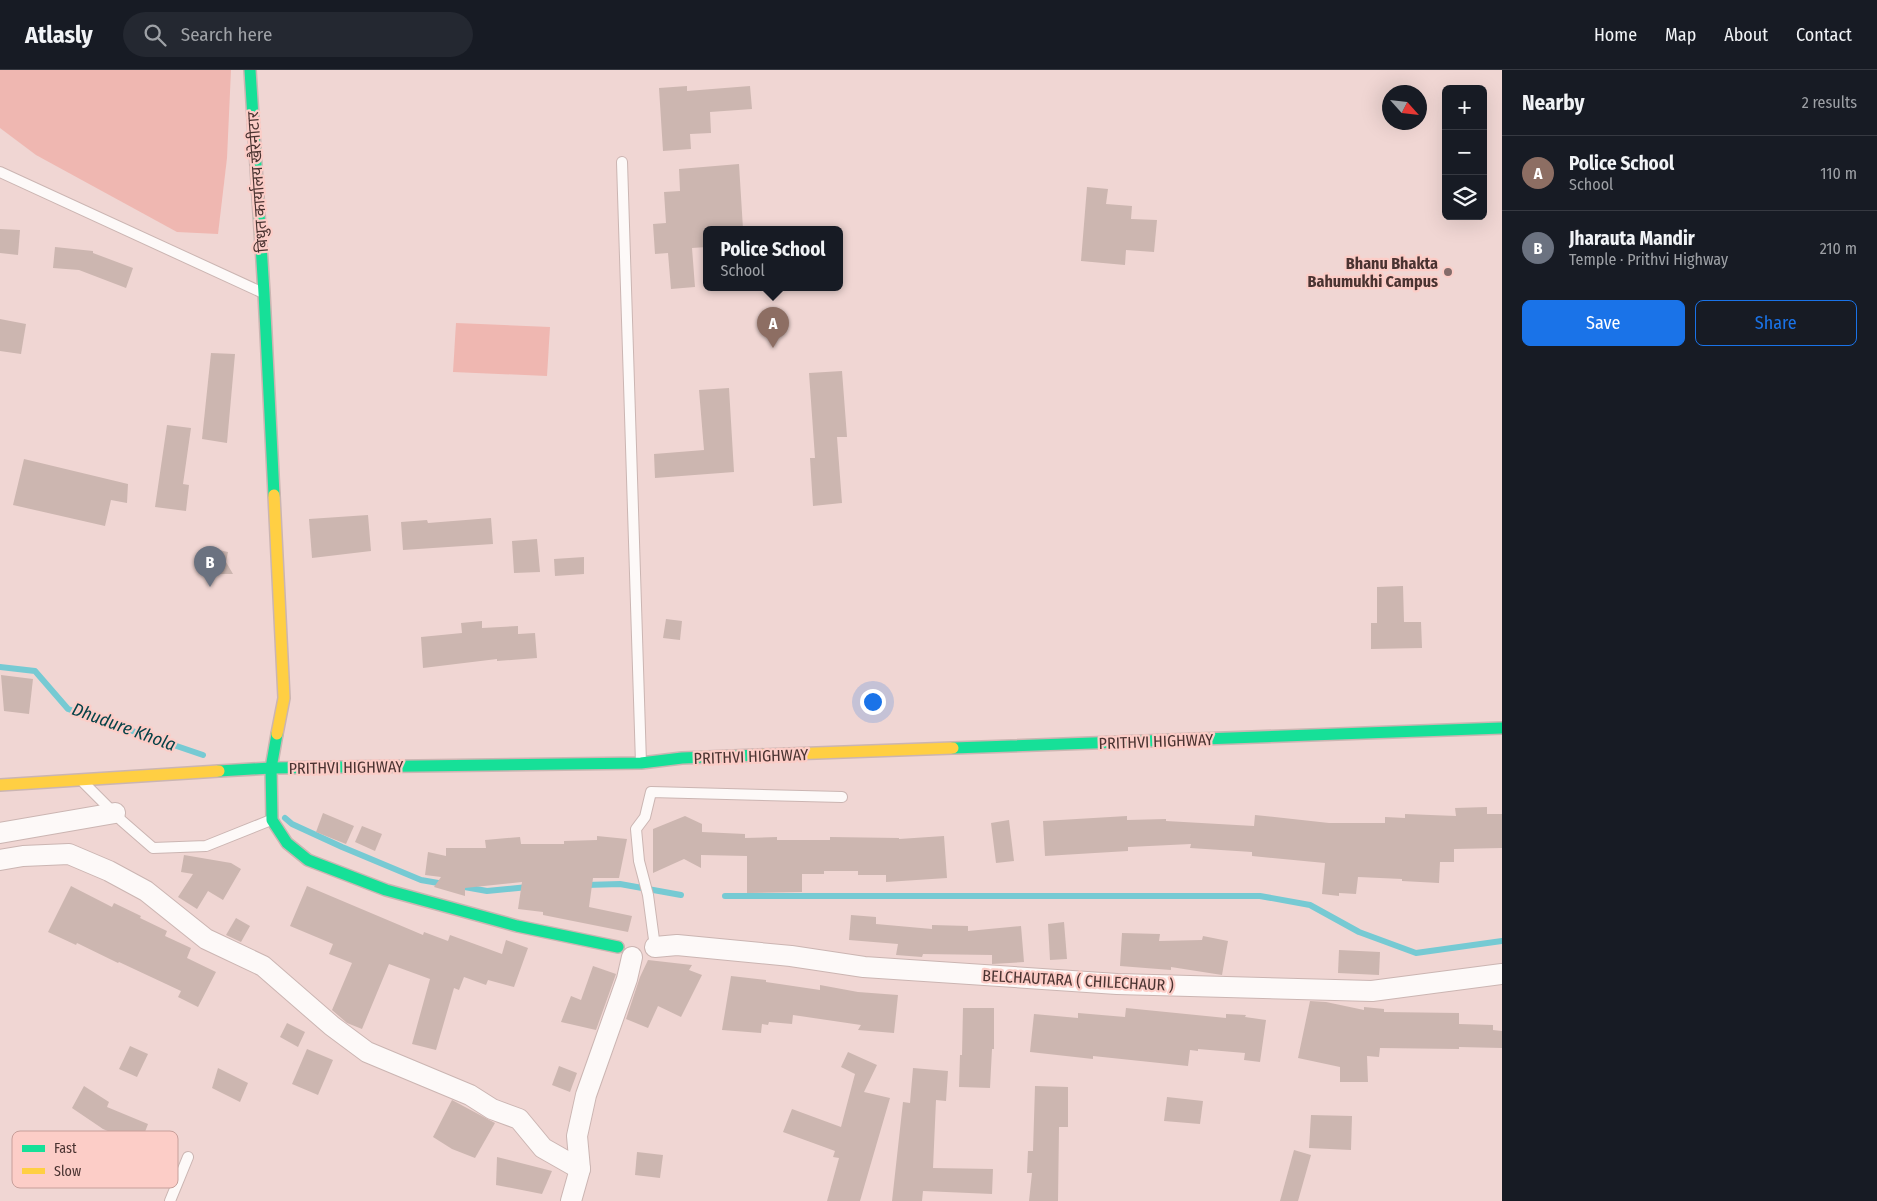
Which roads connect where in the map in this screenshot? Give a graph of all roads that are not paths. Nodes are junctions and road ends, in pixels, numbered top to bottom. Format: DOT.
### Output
graph roads {
  1 [pos="250,70"];
  2 [pos="622,162"];
  3 [pos="0,172"];
  4 [pos="264,293"];
  5 [pos="1502,728"];
  6 [pos="641,763"];
  7 [pos="271,768"];
  8 [pos="81,781"];
  9 [pos="0,785"];
  10 [pos="842,797"];
  11 [pos="115,813"];
  12 [pos="272,820"];
  13 [pos="0,833"];
  14 [pos="0,860"];
  15 [pos="655,947"];
  16 [pos="625,952"];
  17 [pos="1502,974"];
  18 [pos="188,1157"];
  19 [pos="580,1169"];
  20 [pos="178,1181"];
  21 [pos="175,1188"];
  22 [pos="170,1201"];
  23 [pos="571,1201"];
  1 -- 4 [label="main road, बिधुत कार्यालय खैरेनीटार"];
  2 -- 6 [label="lane"];
  3 -- 4 [label="lane"];
  4 -- 7 [label="main road, बिधुत कार्यालय खैरेनीटार"];
  5 -- 6 [label="main road, PRITHVI HIGHWAY"];
  6 -- 7 [label="main road, PRITHVI HIGHWAY"];
  7 -- 8 [label="main road, PRITHVI HIGHWAY"];
  7 -- 12 [label="main road, बिधुत कार्यालय खैरेनीटार"];
  8 -- 9 [label="main road, PRITHVI HIGHWAY"];
  8 -- 11 [label="lane"];
  10 -- 15 [label="lane"];
  11 -- 12 [label="lane"];
  11 -- 13 [label="street"];
  12 -- 16 [label="main road"];
  14 -- 19 [label="street"];
  15 -- 17 [label="street, BELCHAUTARA ( CHILECHAUR )"];
  16 -- 19 [label="street"];
  18 -- 20 [label="lane"];
  19 -- 23 [label="street"];
  21 -- 22 [label="lane"];
}
